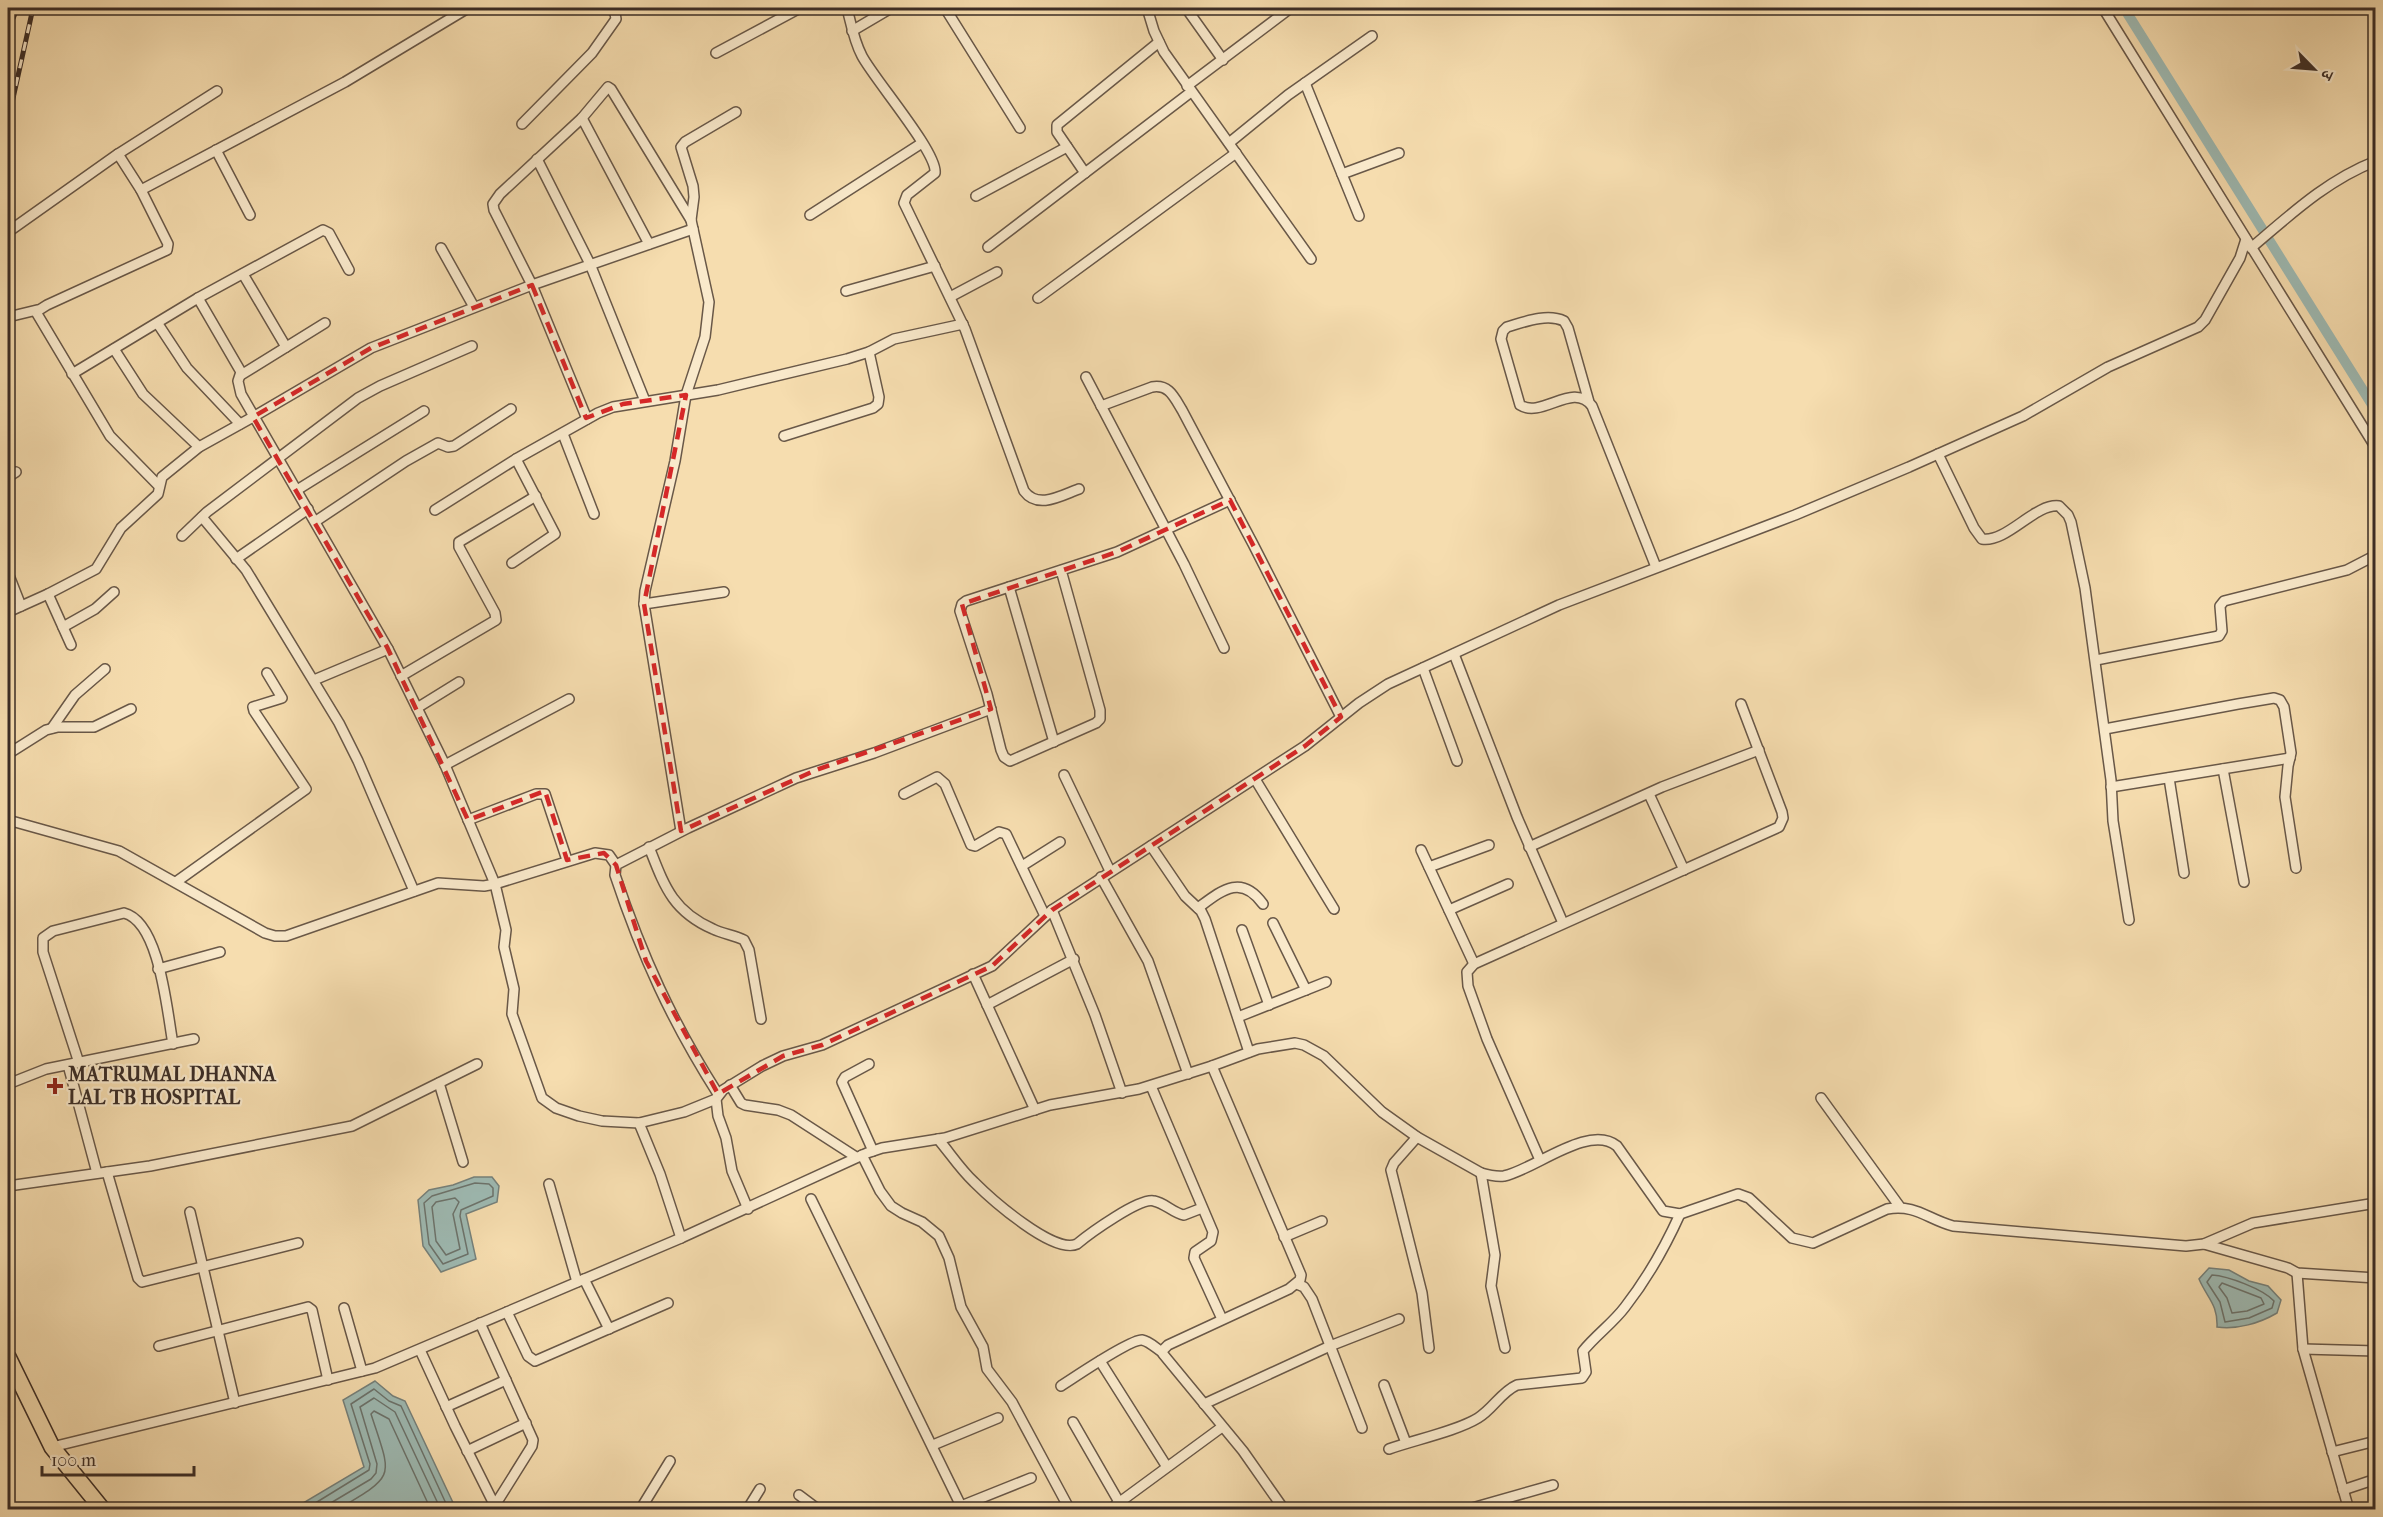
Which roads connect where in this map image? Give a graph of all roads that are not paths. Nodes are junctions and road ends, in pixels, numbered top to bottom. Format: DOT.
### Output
graph roads {
  1 [pos="9,8"];
  2 [pos="468,8"];
  3 [pos="610,8"];
  4 [pos="800,8"];
  5 [pos="847,8"];
  6 [pos="891,8"];
  7 [pos="945,8"];
  8 [pos="1147,8"];
  9 [pos="2103,8"];
  10 [pos="1191,9"];
  11 [pos="1288,10"];
  12 [pos="8,14"];
  13 [pos="852,31"];
  14 [pos="1372,36"];
  15 [pos="1159,42"];
  16 [pos="716,53"];
  17 [pos="1222,60"];
  18 [pos="1305,83"];
  19 [pos="1189,89"];
  20 [pos="217,91"];
  21 [pos="736,112"];
  22 [pos="582,118"];
  23 [pos="522,124"];
  24 [pos="1020,128"];
  25 [pos="922,143"];
  26 [pos="1229,143"];
  27 [pos="1067,147"];
  28 [pos="216,150"];
  29 [pos="1236,153"];
  30 [pos="1399,153"];
  31 [pos="118,154"];
  32 [pos="537,159"];
  33 [pos="2376,161"];
  34 [pos="1085,173"];
  35 [pos="1342,174"];
  36 [pos="141,190"];
  37 [pos="976,196"];
  38 [pos="810,214"];
  39 [pos="250,215"];
  40 [pos="1359,216"];
  41 [pos="692,224"];
  42 [pos="8,232"];
  43 [pos="2246,239"];
  44 [pos="649,244"];
  45 [pos="2254,246"];
  46 [pos="988,247"];
  47 [pos="441,248"];
  48 [pos="1311,258"];
  49 [pos="590,264"];
  50 [pos="934,266"];
  51 [pos="349,270"];
  52 [pos="997,272"];
  53 [pos="243,274"];
  54 [pos="532,285"];
  55 [pos="846,291"];
  56 [pos="950,297"];
  57 [pos="1038,297"];
  58 [pos="198,298"];
  59 [pos="474,307"];
  60 [pos="37,310"];
  61 [pos="8,317"];
  62 [pos="326,323"];
  63 [pos="158,324"];
  64 [pos="963,324"];
  65 [pos="472,346"];
  66 [pos="286,347"];
  67 [pos="114,349"];
  68 [pos="869,352"];
  69 [pos="72,374"];
  70 [pos="241,375"];
  71 [pos="1086,377"];
  72 [pos="686,395"];
  73 [pos="645,401"];
  74 [pos="1589,402"];
  75 [pos="1101,406"];
  76 [pos="512,409"];
  77 [pos="424,411"];
  78 [pos="253,417"];
  79 [pos="587,419"];
  80 [pos="240,424"];
  81 [pos="563,434"];
  82 [pos="784,436"];
  83 [pos="199,447"];
  84 [pos="2376,448"];
  85 [pos="1938,454"];
  86 [pos="278,457"];
  87 [pos="516,459"];
  88 [pos="159,486"];
  89 [pos="1079,489"];
  90 [pos="297,490"];
  91 [pos="536,496"];
  92 [pos="1230,500"];
  93 [pos="308,509"];
  94 [pos="435,510"];
  95 [pos="594,514"];
  96 [pos="202,517"];
  97 [pos="316,521"];
  98 [pos="1166,530"];
  99 [pos="182,536"];
  100 [pos="2376,555"];
  101 [pos="236,559"];
  102 [pos="512,563"];
  103 [pos="1656,567"];
  104 [pos="1060,570"];
  105 [pos="8,573"];
  106 [pos="1008,587"];
  107 [pos="114,592"];
  108 [pos="724,592"];
  109 [pos="48,594"];
  110 [pos="644,604"];
  111 [pos="21,606"];
  112 [pos="8,612"];
  113 [pos="63,627"];
  114 [pos="71,645"];
  115 [pos="1224,648"];
  116 [pos="388,649"];
  117 [pos="1454,654"];
  118 [pos="2096,660"];
  119 [pos="1423,668"];
  120 [pos="105,669"];
  121 [pos="267,672"];
  122 [pos="401,676"];
  123 [pos="314,680"];
  124 [pos="459,682"];
  125 [pos="569,699"];
  126 [pos="1741,704"];
  127 [pos="417,708"];
  128 [pos="131,709"];
  129 [pos="991,709"];
  130 [pos="1341,717"];
  131 [pos="52,728"];
  132 [pos="2105,729"];
  133 [pos="1054,742"];
  134 [pos="1759,750"];
  135 [pos="8,754"];
  136 [pos="2290,758"];
  137 [pos="1457,761"];
  138 [pos="445,765"];
  139 [pos="2223,769"];
  140 [pos="1064,775"];
  141 [pos="2169,778"];
  142 [pos="1255,779"];
  143 [pos="2111,787"];
  144 [pos="904,794"];
  145 [pos="1649,794"];
  146 [pos="8,820"];
  147 [pos="468,820"];
  148 [pos="681,831"];
  149 [pos="1060,842"];
  150 [pos="1488,844"];
  151 [pos="1151,846"];
  152 [pos="649,847"];
  153 [pos="1529,847"];
  154 [pos="1421,850"];
  155 [pos="567,860"];
  156 [pos="616,865"];
  157 [pos="1022,866"];
  158 [pos="1429,867"];
  159 [pos="2296,868"];
  160 [pos="1684,870"];
  161 [pos="1110,871"];
  162 [pos="2184,873"];
  163 [pos="1101,877"];
  164 [pos="176,882"];
  165 [pos="2244,882"];
  166 [pos="495,884"];
  167 [pos="1508,884"];
  168 [pos="414,891"];
  169 [pos="1263,904"];
  170 [pos="1198,908"];
  171 [pos="1334,909"];
  172 [pos="1449,910"];
  173 [pos="1049,913"];
  174 [pos="2129,920"];
  175 [pos="1273,923"];
  176 [pos="1563,923"];
  177 [pos="1242,930"];
  178 [pos="220,952"];
  179 [pos="1074,959"];
  180 [pos="1474,964"];
  181 [pos="158,969"];
  182 [pos="974,974"];
  183 [pos="1326,982"];
  184 [pos="1306,990"];
  185 [pos="987,1005"];
  186 [pos="1269,1005"];
  187 [pos="1238,1017"];
  188 [pos="761,1018"];
  189 [pos="194,1040"];
  190 [pos="173,1044"];
  191 [pos="1248,1046"];
  192 [pos="80,1063"];
  193 [pos="477,1064"];
  194 [pos="869,1064"];
  195 [pos="68,1065"];
  196 [pos="1212,1066"];
  197 [pos="1188,1074"];
  198 [pos="439,1083"];
  199 [pos="8,1084"];
  200 [pos="730,1085"];
  201 [pos="1151,1086"];
  202 [pos="1122,1093"];
  203 [pos="717,1096"];
  204 [pos="1821,1098"];
  205 [pos="1035,1110"];
  206 [pos="639,1123"];
  207 [pos="1417,1137"];
  208 [pos="938,1139"];
  209 [pos="873,1151"];
  210 [pos="859,1156"];
  211 [pos="1540,1160"];
  212 [pos="463,1162"];
  213 [pos="102,1173"];
  214 [pos="1481,1173"];
  215 [pos="549,1184"];
  216 [pos="8,1186"];
  217 [pos="811,1199"];
  218 [pos="2376,1203"];
  219 [pos="1900,1207"];
  220 [pos="1202,1208"];
  221 [pos="748,1209"];
  222 [pos="190,1212"];
  223 [pos="1680,1214"];
  224 [pos="1322,1221"];
  225 [pos="681,1238"];
  226 [pos="1284,1238"];
  227 [pos="298,1243"];
  228 [pos="2204,1244"];
  229 [pos="203,1267"];
  230 [pos="2297,1273"];
  231 [pos="2376,1278"];
  232 [pos="581,1281"];
  233 [pos="1297,1284"];
  234 [pos="668,1303"];
  235 [pos="344,1308"];
  236 [pos="507,1312"];
  237 [pos="1222,1319"];
  238 [pos="1399,1319"];
  239 [pos="480,1323"];
  240 [pos="609,1329"];
  241 [pos="218,1331"];
  242 [pos="159,1346"];
  243 [pos="1330,1346"];
  244 [pos="1429,1348"];
  245 [pos="1505,1348"];
  246 [pos="2303,1349"];
  247 [pos="420,1350"];
  248 [pos="2376,1351"];
  249 [pos="1162,1352"];
  250 [pos="8,1358"];
  251 [pos="1100,1361"];
  252 [pos="362,1371"];
  253 [pos="328,1380"];
  254 [pos="506,1380"];
  255 [pos="1384,1385"];
  256 [pos="1061,1386"];
  257 [pos="236,1403"];
  258 [pos="1204,1404"];
  259 [pos="446,1407"];
  260 [pos="998,1418"];
  261 [pos="1073,1422"];
  262 [pos="526,1423"];
  263 [pos="1222,1427"];
  264 [pos="1362,1428"];
  265 [pos="2376,1441"];
  266 [pos="1406,1443"];
  267 [pos="933,1445"];
  268 [pos="52,1446"];
  269 [pos="1389,1449"];
  270 [pos="467,1451"];
  271 [pos="2332,1452"];
  272 [pos="670,1461"];
  273 [pos="1167,1467"];
  274 [pos="1030,1478"];
  275 [pos="2376,1479"];
  276 [pos="1553,1485"];
  277 [pos="760,1489"];
  278 [pos="2343,1490"];
  279 [pos="799,1495"];
  280 [pos="1122,1501"];
  281 [pos="494,1508"];
  282 [pos="962,1508"];
  283 [pos="1283,1508"];
  284 [pos="104,1509"];
  285 [pos="640,1509"];
  286 [pos="747,1509"];
  287 [pos="819,1509"];
  288 [pos="1070,1509"];
  289 [pos="1109,1509"];
  290 [pos="1128,1509"];
  291 [pos="1465,1509"];
  292 [pos="2349,1509"];
  1 -- 12 [label="main road"];
  2 -- 28 [label="street"];
  3 -- 23 [label="street"];
  4 -- 16 [label="street"];
  5 -- 13 [label="street"];
  6 -- 13 [label="street"];
  7 -- 24 [label="street"];
  8 -- 15 [label="street"];
  9 -- 43 [label="street"];
  10 -- 17 [label="street"];
  11 -- 17 [label="street"];
  13 -- 25 [label="street"];
  14 -- 18 [label="street"];
  15 -- 19 [label="street"];
  15 -- 27 [label="street"];
  17 -- 19 [label="street"];
  18 -- 26 [label="street"];
  18 -- 35 [label="street"];
  19 -- 26 [label="street"];
  19 -- 34 [label="street"];
  20 -- 31 [label="street"];
  21 -- 41 [label="street"];
  22 -- 32 [label="street"];
  22 -- 41 [label="street"];
  22 -- 44 [label="street"];
  25 -- 38 [label="street"];
  25 -- 50 [label="street"];
  26 -- 29 [label="street"];
  27 -- 34 [label="street"];
  27 -- 37 [label="street"];
  28 -- 36 [label="street"];
  28 -- 39 [label="street"];
  29 -- 48 [label="street"];
  29 -- 57 [label="street"];
  30 -- 35 [label="street"];
  31 -- 36 [label="street"];
  31 -- 42 [label="street"];
  32 -- 49 [label="street"];
  32 -- 54 [label="street"];
  33 -- 45 [label="street"];
  34 -- 46 [label="street"];
  35 -- 40 [label="street"];
  36 -- 60 [label="street"];
  41 -- 44 [label="street"];
  41 -- 72 [label="street"];
  43 -- 45 [label="street"];
  43 -- 85 [label="street"];
  44 -- 49 [label="street"];
  45 -- 84 [label="street"];
  47 -- 59 [label="street"];
  49 -- 54 [label="street"];
  49 -- 73 [label="street"];
  50 -- 55 [label="street"];
  50 -- 56 [label="street"];
  51 -- 53 [label="street"];
  52 -- 56 [label="street"];
  53 -- 58 [label="street"];
  53 -- 66 [label="street"];
  54 -- 59 [label="street"];
  54 -- 79 [label="street"];
  56 -- 64 [label="street"];
  58 -- 63 [label="street"];
  58 -- 70 [label="street"];
  59 -- 78 [label="street"];
  60 -- 61 [label="street"];
  60 -- 69 [label="street"];
  62 -- 66 [label="street"];
  63 -- 67 [label="street"];
  63 -- 80 [label="street"];
  64 -- 68 [label="street"];
  64 -- 89 [label="street"];
  65 -- 86 [label="street"];
  66 -- 70 [label="street"];
  67 -- 69 [label="street"];
  67 -- 83 [label="street"];
  68 -- 72 [label="street"];
  68 -- 82 [label="street"];
  69 -- 88 [label="street"];
  70 -- 78 [label="street"];
  71 -- 75 [label="street"];
  72 -- 73 [label="street"];
  72 -- 110 [label="street"];
  73 -- 79 [label="street"];
  74 -- 74 [label="street"];
  74 -- 103 [label="street"];
  75 -- 92 [label="street"];
  75 -- 98 [label="street"];
  76 -- 97 [label="street"];
  77 -- 90 [label="street"];
  78 -- 80 [label="street"];
  78 -- 86 [label="street"];
  79 -- 81 [label="street"];
  80 -- 83 [label="street"];
  81 -- 87 [label="street"];
  81 -- 95 [label="street"];
  83 -- 88 [label="street"];
  85 -- 103 [label="street"];
  85 -- 118 [label="street"];
  86 -- 90 [label="street"];
  86 -- 96 [label="street"];
  87 -- 91 [label="street"];
  87 -- 94 [label="street"];
  88 -- 109 [label="street"];
  90 -- 93 [label="street"];
  91 -- 102 [label="street"];
  91 -- 122 [label="street"];
  92 -- 98 [label="street"];
  92 -- 130 [label="street"];
  93 -- 97 [label="street"];
  93 -- 101 [label="street"];
  96 -- 99 [label="street"];
  96 -- 101 [label="street"];
  97 -- 116 [label="street"];
  98 -- 104 [label="street"];
  98 -- 115 [label="street"];
  100 -- 118 [label="street"];
  101 -- 123 [label="street"];
  103 -- 117 [label="street"];
  104 -- 106 [label="street"];
  104 -- 133 [label="street"];
  105 -- 111 [label="street"];
  106 -- 129 [label="street"];
  106 -- 133 [label="street"];
  107 -- 113 [label="street"];
  108 -- 110 [label="street"];
  109 -- 111 [label="street"];
  109 -- 113 [label="street"];
  110 -- 148 [label="street"];
  111 -- 112 [label="street"];
  113 -- 114 [label="street"];
  116 -- 122 [label="street"];
  116 -- 123 [label="street"];
  117 -- 119 [label="street"];
  117 -- 153 [label="street"];
  118 -- 132 [label="street"];
  119 -- 130 [label="street"];
  119 -- 137 [label="street"];
  120 -- 131 [label="street"];
  121 -- 164 [label="street"];
  122 -- 127 [label="street"];
  123 -- 168 [label="street"];
  124 -- 127 [label="street"];
  125 -- 138 [label="street"];
  126 -- 134 [label="street"];
  127 -- 138 [label="street"];
  128 -- 131 [label="street"];
  129 -- 133 [label="street"];
  129 -- 148 [label="street"];
  130 -- 142 [label="street"];
  131 -- 135 [label="street"];
  132 -- 136 [label="street"];
  132 -- 143 [label="street"];
  134 -- 145 [label="street"];
  134 -- 160 [label="street"];
  136 -- 139 [label="street"];
  136 -- 159 [label="street"];
  138 -- 147 [label="street"];
  139 -- 141 [label="street"];
  139 -- 165 [label="street"];
  140 -- 161 [label="street"];
  141 -- 143 [label="street"];
  141 -- 162 [label="street"];
  142 -- 151 [label="street"];
  142 -- 171 [label="street"];
  143 -- 174 [label="street"];
  144 -- 157 [label="street"];
  145 -- 153 [label="street"];
  145 -- 160 [label="street"];
  146 -- 164 [label="street"];
  147 -- 155 [label="street"];
  147 -- 166 [label="street"];
  148 -- 152 [label="street"];
  149 -- 157 [label="street"];
  150 -- 158 [label="street"];
  151 -- 161 [label="street"];
  151 -- 170 [label="street"];
  152 -- 156 [label="street"];
  152 -- 188 [label="street"];
  153 -- 176 [label="street"];
  154 -- 158 [label="street"];
  155 -- 156 [label="street"];
  155 -- 166 [label="street"];
  156 -- 203 [label="street"];
  157 -- 173 [label="street"];
  158 -- 172 [label="street"];
  160 -- 176 [label="street"];
  161 -- 163 [label="street"];
  163 -- 173 [label="street"];
  163 -- 197 [label="street"];
  164 -- 168 [label="street"];
  166 -- 168 [label="street"];
  166 -- 206 [label="street"];
  167 -- 172 [label="street"];
  169 -- 170 [label="street"];
  170 -- 187 [label="street"];
  172 -- 180 [label="street"];
  173 -- 179 [label="street"];
  173 -- 182 [label="street"];
  175 -- 184 [label="street"];
  176 -- 180 [label="street"];
  177 -- 186 [label="street"];
  178 -- 181 [label="street"];
  179 -- 185 [label="street"];
  179 -- 202 [label="street"];
  180 -- 211 [label="street"];
  181 -- 190 [label="street"];
  181 -- 192 [label="street"];
  182 -- 185 [label="street"];
  182 -- 200 [label="street"];
  183 -- 184 [label="street"];
  184 -- 186 [label="street"];
  185 -- 205 [label="street"];
  186 -- 187 [label="street"];
  187 -- 191 [label="street"];
  189 -- 190 [label="street"];
  190 -- 192 [label="street"];
  191 -- 196 [label="street"];
  191 -- 207 [label="street"];
  192 -- 195 [label="street"];
  193 -- 198 [label="street"];
  194 -- 209 [label="street"];
  195 -- 199 [label="street"];
  195 -- 213 [label="street"];
  196 -- 197 [label="street"];
  196 -- 226 [label="street"];
  197 -- 201 [label="street"];
  198 -- 212 [label="street"];
  198 -- 213 [label="street"];
  200 -- 203 [label="street"];
  200 -- 210 [label="street"];
  201 -- 202 [label="street"];
  201 -- 220 [label="street"];
  202 -- 205 [label="street"];
  203 -- 206 [label="street"];
  203 -- 221 [label="street"];
  204 -- 219 [label="street"];
  205 -- 208 [label="street"];
  206 -- 225 [label="street"];
  207 -- 214 [label="street"];
  207 -- 244 [label="street"];
  208 -- 209 [label="street"];
  208 -- 220 [label="street"];
  209 -- 210 [label="street"];
  210 -- 221 [label="street"];
  210 -- 288 [label="street"];
  211 -- 214 [label="street"];
  211 -- 223 [label="street"];
  213 -- 216 [label="street"];
  213 -- 229 [label="street"];
  214 -- 245 [label="street"];
  215 -- 232 [label="street"];
  217 -- 267 [label="street"];
  218 -- 228 [label="street"];
  219 -- 223 [label="street"];
  219 -- 228 [label="street"];
  220 -- 237 [label="street"];
  221 -- 225 [label="street"];
  222 -- 229 [label="street"];
  223 -- 266 [label="street"];
  224 -- 226 [label="street"];
  225 -- 232 [label="street"];
  226 -- 233 [label="street"];
  227 -- 229 [label="street"];
  228 -- 230 [label="street"];
  229 -- 241 [label="street"];
  230 -- 231 [label="street"];
  230 -- 246 [label="street"];
  232 -- 236 [label="street"];
  232 -- 240 [label="street"];
  233 -- 237 [label="street"];
  233 -- 243 [label="street"];
  234 -- 240 [label="street"];
  235 -- 252 [label="street"];
  236 -- 239 [label="street"];
  236 -- 240 [label="street"];
  237 -- 249 [label="street"];
  238 -- 243 [label="street"];
  239 -- 247 [label="street"];
  239 -- 254 [label="street"];
  241 -- 242 [label="street"];
  241 -- 253 [label="street"];
  241 -- 257 [label="street"];
  243 -- 258 [label="street"];
  243 -- 264 [label="street"];
  246 -- 248 [label="street"];
  246 -- 271 [label="street"];
  247 -- 252 [label="street"];
  247 -- 259 [label="street"];
  249 -- 251 [label="street"];
  249 -- 258 [label="street"];
  250 -- 268 [label="main road"];
  251 -- 256 [label="street"];
  251 -- 273 [label="street"];
  252 -- 253 [label="street"];
  253 -- 257 [label="street"];
  254 -- 259 [label="street"];
  254 -- 262 [label="street"];
  255 -- 266 [label="street"];
  257 -- 268 [label="street"];
  258 -- 263 [label="street"];
  259 -- 270 [label="street"];
  260 -- 267 [label="street"];
  261 -- 280 [label="street"];
  262 -- 270 [label="street"];
  262 -- 281 [label="street"];
  263 -- 273 [label="street"];
  263 -- 283 [label="street"];
  265 -- 271 [label="street"];
  266 -- 269 [label="street"];
  267 -- 282 [label="street"];
  268 -- 284 [label="main road"];
  270 -- 281 [label="street"];
  271 -- 278 [label="street"];
  272 -- 285 [label="street"];
  273 -- 280 [label="street"];
  274 -- 282 [label="street"];
  275 -- 278 [label="street"];
  276 -- 291 [label="street"];
  277 -- 286 [label="street"];
  278 -- 292 [label="street"];
  279 -- 287 [label="street"];
  280 -- 289 [label="street"];
  280 -- 290 [label="street"];
}
